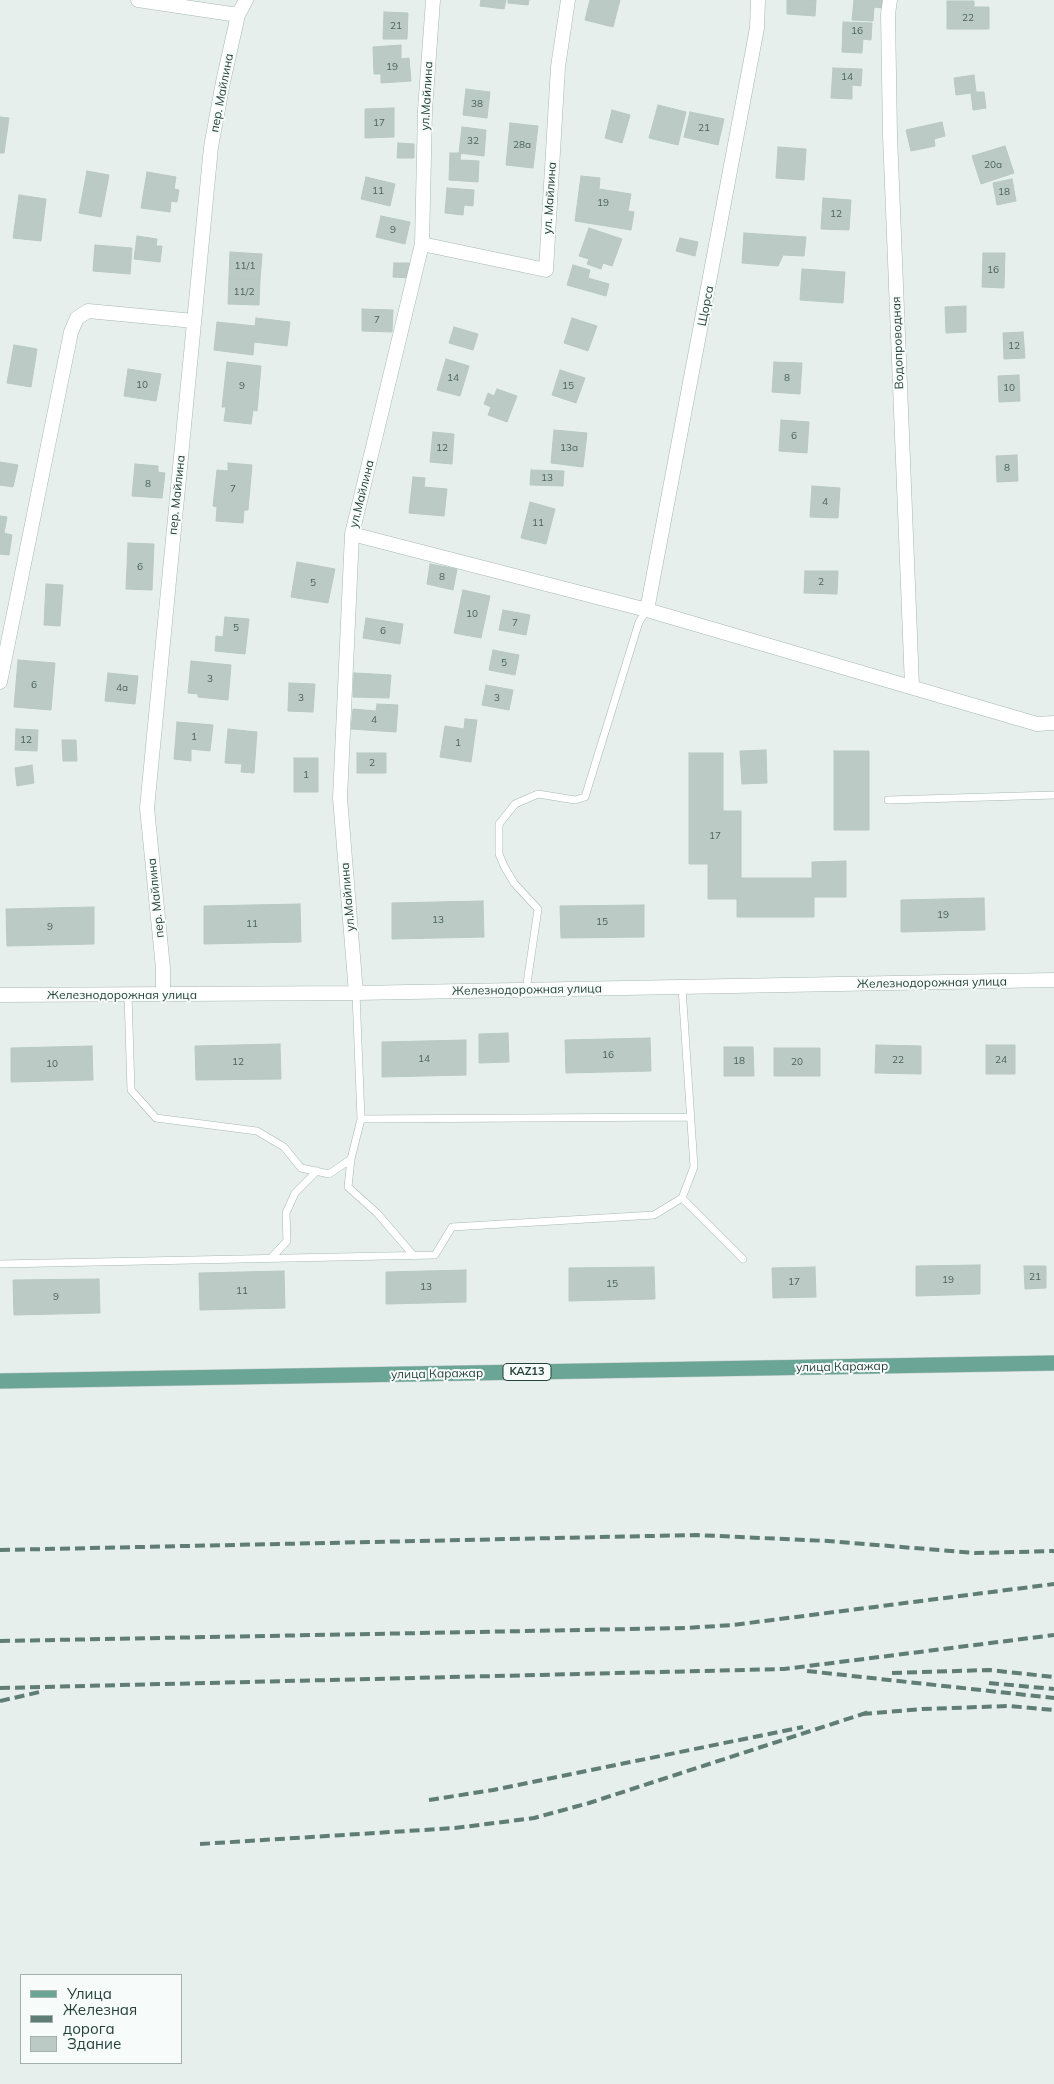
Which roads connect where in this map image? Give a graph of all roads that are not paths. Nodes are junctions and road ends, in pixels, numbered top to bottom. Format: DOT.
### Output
graph roads {
  1 [pos="138,0"];
  2 [pos="246,0"];
  3 [pos="433,0"];
  4 [pos="568,0"];
  5 [pos="758,0"];
  6 [pos="890,0"];
  7 [pos="238,15"];
  8 [pos="422,244"];
  9 [pos="194,321"];
  10 [pos="352,534"];
  11 [pos="647,610"];
  12 [pos="0,682"];
  13 [pos="912,686"];
  14 [pos="1054,724"];
  15 [pos="1054,795"];
  16 [pos="888,800"];
  17 [pos="1054,980"];
  18 [pos="682,988"];
  19 [pos="526,990"];
  20 [pos="356,993"];
  21 [pos="0,995"];
  22 [pos="128,995"];
  23 [pos="163,995"];
  24 [pos="690,1118"];
  25 [pos="361,1119"];
  26 [pos="351,1159"];
  27 [pos="317,1171"];
  28 [pos="682,1198"];
  29 [pos="414,1256"];
  30 [pos="272,1258"];
  31 [pos="743,1259"];
  32 [pos="0,1264"];
  33 [pos="1054,1363"];
  34 [pos="0,1381"];
  1 -- 7 [label="street"];
  2 -- 7 [label="street, пер. Майлина"];
  3 -- 8 [label="street, ул.Майлина"];
  4 -- 8 [label="street, ул. Майлина"];
  5 -- 11 [label="street, Щорса"];
  6 -- 13 [label="street, Водопроводная"];
  7 -- 9 [label="street, пер. Майлина"];
  8 -- 10 [label="street, ул.Майлина"];
  9 -- 12 [label="street"];
  9 -- 23 [label="street, пер. Майлина"];
  10 -- 11 [label="street"];
  10 -- 20 [label="street, ул.Майлина"];
  11 -- 13 [label="street"];
  11 -- 19 [label="lane"];
  13 -- 14 [label="street"];
  15 -- 16 [label="lane"];
  17 -- 18 [label="street, Железнодорожная улица"];
  18 -- 19 [label="street, Железнодорожная улица"];
  18 -- 24 [label="lane"];
  19 -- 20 [label="street, Железнодорожная улица"];
  20 -- 23 [label="street, Железнодорожная улица"];
  20 -- 25 [label="lane"];
  21 -- 22 [label="street, Железнодорожная улица"];
  22 -- 23 [label="street, Железнодорожная улица"];
  22 -- 27 [label="lane"];
  24 -- 25 [label="lane"];
  24 -- 28 [label="lane"];
  25 -- 26 [label="lane"];
  26 -- 27 [label="lane"];
  26 -- 29 [label="lane"];
  27 -- 30 [label="lane"];
  28 -- 29 [label="lane"];
  28 -- 31 [label="lane"];
  29 -- 30 [label="lane"];
  30 -- 32 [label="lane"];
  33 -- 34 [label="main road, улица Каражар / KAZ13"];
}
